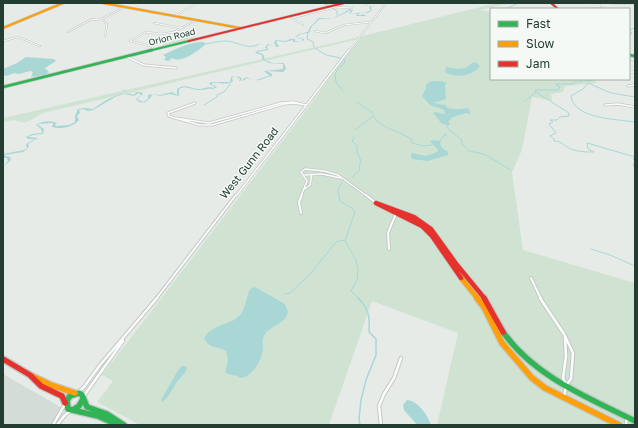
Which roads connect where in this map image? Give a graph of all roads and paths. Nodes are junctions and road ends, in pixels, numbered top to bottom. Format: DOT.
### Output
graph roads {
  1 [pos="63,3"];
  2 [pos="103,3"];
  3 [pos="197,3"];
  4 [pos="344,3"];
  5 [pos="386,3"];
  6 [pos="608,3"];
  7 [pos="635,4"];
  8 [pos="334,6"];
  9 [pos="125,7"];
  10 [pos="352,8"];
  11 [pos="314,11"];
  12 [pos="175,16"];
  13 [pos="102,19"];
  14 [pos="196,20"];
  15 [pos="371,22"];
  16 [pos="154,23"];
  17 [pos="303,25"];
  18 [pos="3,28"];
  19 [pos="182,28"];
  20 [pos="242,28"];
  21 [pos="315,31"];
  22 [pos="68,32"];
  23 [pos="105,36"];
  24 [pos="3,41"];
  25 [pos="40,46"];
  26 [pos="155,50"];
  27 [pos="127,56"];
  28 [pos="632,57"];
  29 [pos="635,60"];
  30 [pos="176,68"];
  31 [pos="635,85"];
  32 [pos="628,86"];
  33 [pos="3,87"];
  34 [pos="195,103"];
  35 [pos="306,105"];
  36 [pos="605,105"];
  37 [pos="635,107"];
  38 [pos="312,174"];
  39 [pos="304,175"];
  40 [pos="343,178"];
  41 [pos="304,190"];
  42 [pos="376,203"];
  43 [pos="396,212"];
  44 [pos="302,213"];
  45 [pos="427,228"];
  46 [pos="389,249"];
  47 [pos="449,254"];
  48 [pos="444,256"];
  49 [pos="531,278"];
  50 [pos="487,303"];
  51 [pos="482,305"];
  52 [pos="127,335"];
  53 [pos="565,337"];
  54 [pos="520,355"];
  55 [pos="401,358"];
  56 [pos="3,359"];
  57 [pos="515,359"];
  58 [pos="30,375"];
  59 [pos="566,385"];
  60 [pos="77,393"];
  61 [pos="564,397"];
  62 [pos="83,398"];
  63 [pos="66,404"];
  64 [pos="72,410"];
  65 [pos="627,416"];
  66 [pos="635,421"];
  67 [pos="53,425"];
  68 [pos="58,425"];
  69 [pos="118,425"];
  70 [pos="124,425"];
  71 [pos="381,425"];
  72 [pos="619,425"];
  73 [pos="626,425"];
  1 -- 18 [label="street"];
  2 -- 9 [label="street"];
  3 -- 12 [label="street"];
  4 -- 8 [label="street, Orion Road"];
  5 -- 15 [label="street, West Gunn Road"];
  6 -- 7 [label="street"];
  8 -- 10 [label="street"];
  8 -- 11 [label="street, Orion Road"];
  9 -- 12 [label="street"];
  9 -- 13 [label="street"];
  11 -- 17 [label="street"];
  11 -- 20 [label="street, Orion Road"];
  12 -- 14 [label="street"];
  13 -- 22 [label="street"];
  13 -- 23 [label="street"];
  14 -- 19 [label="street"];
  14 -- 20 [label="street"];
  15 -- 21 [label="street"];
  15 -- 35 [label="street, West Gunn Road"];
  16 -- 19 [label="street"];
  19 -- 26 [label="street"];
  20 -- 26 [label="street, Orion Road"];
  24 -- 25 [label="street"];
  26 -- 27 [label="street, Orion Road"];
  27 -- 30 [label="street"];
  27 -- 33 [label="street, Orion Road"];
  28 -- 29 [label="street"];
  31 -- 32 [label="street"];
  34 -- 35 [label="street"];
  35 -- 52 [label="street, West Gunn Road"];
  36 -- 37 [label="street"];
  38 -- 39 [label="street"];
  38 -- 40 [label="street"];
  38 -- 41 [label="street"];
  39 -- 40 [label="street"];
  39 -- 41 [label="street"];
  40 -- 42 [label="street"];
  41 -- 44 [label="street"];
  42 -- 43 [label="street"];
  43 -- 45 [label="street"];
  43 -- 46 [label="street"];
  45 -- 47 [label="street"];
  45 -- 48 [label="street"];
  47 -- 48 [label="street"];
  47 -- 50 [label="street"];
  48 -- 51 [label="street"];
  49 -- 53 [label="street"];
  50 -- 51 [label="street"];
  50 -- 54 [label="street"];
  51 -- 57 [label="street"];
  52 -- 60 [label="street, West Gunn Road"];
  52 -- 62 [label="street, West Gunn Road"];
  53 -- 59 [label="street"];
  53 -- 59 [label="street"];
  54 -- 57 [label="street"];
  54 -- 59 [label="street"];
  55 -- 71 [label="street"];
  56 -- 58 [label="street"];
  57 -- 61 [label="street"];
  58 -- 60 [label="street"];
  58 -- 63 [label="street"];
  59 -- 61 [label="street"];
  59 -- 65 [label="street"];
  60 -- 62 [label="street"];
  60 -- 63 [label="street, West Gunn Road"];
  61 -- 72 [label="street"];
  62 -- 64 [label="street, West Gunn Road"];
  62 -- 70 [label="street"];
  63 -- 64 [label="street"];
  63 -- 67 [label="street, West Gunn Road"];
  64 -- 68 [label="street, West Gunn Road"];
  64 -- 69 [label="street"];
  65 -- 66 [label="street"];
  65 -- 73 [label="street"];
}
